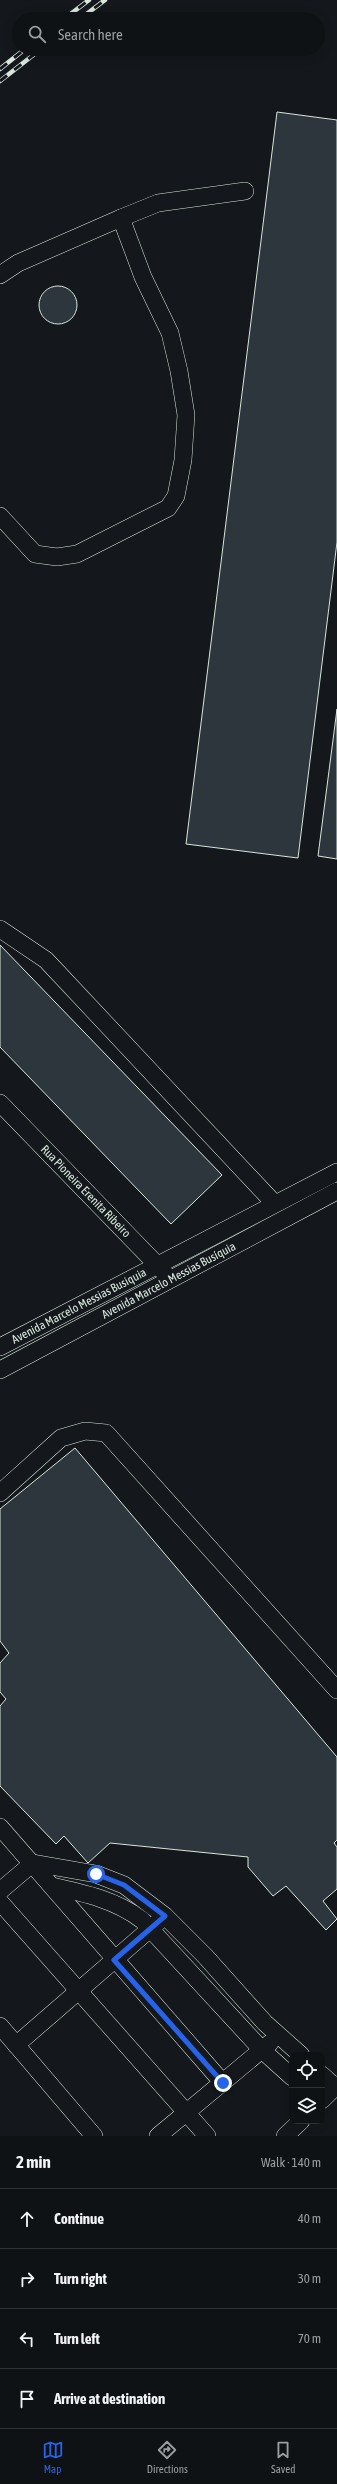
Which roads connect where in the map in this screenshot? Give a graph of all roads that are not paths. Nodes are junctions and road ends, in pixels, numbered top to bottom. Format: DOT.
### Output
graph roads {
  1 [pos="245,191"];
  2 [pos="121,218"];
  3 [pos="0,275"];
  4 [pos="0,516"];
  5 [pos="0,929"];
  6 [pos="0,1103"];
  7 [pos="330,1175"];
  8 [pos="336,1193"];
  9 [pos="274,1203"];
  10 [pos="157,1264"];
  11 [pos="170,1279"];
  12 [pos="0,1347"];
  13 [pos="0,1370"];
  14 [pos="0,1493"];
  15 [pos="337,1690"];
  16 [pos="0,1827"];
  17 [pos="33,1863"];
  18 [pos="52,1886"];
  19 [pos="0,1891"];
  20 [pos="0,1902"];
  21 [pos="165,1916"];
  22 [pos="150,1929"];
  23 [pos="114,1960"];
  24 [pos="76,1991"];
  25 [pos="0,2026"];
  26 [pos="279,2036"];
  27 [pos="16,2044"];
  28 [pos="262,2050"];
  29 [pos="298,2052"];
  30 [pos="289,2074"];
  31 [pos="325,2077"];
  32 [pos="223,2083"];
  33 [pos="336,2086"];
  34 [pos="325,2097"];
  35 [pos="188,2113"];
  36 [pos="298,2124"];
  37 [pos="94,2136"];
  38 [pos="158,2136"];
  39 [pos="207,2136"];
  40 [pos="285,2136"];
  1 -- 2 [label="street"];
  2 -- 3 [label="street"];
  2 -- 4 [label="street"];
  5 -- 9 [label="street"];
  6 -- 10 [label="street, Rua Pioneira Erenita Ribeiro"];
  7 -- 8 [label="street"];
  7 -- 9 [label="street, Avenida Marcelo Messias Busíquia"];
  8 -- 11 [label="street, Avenida Marcelo Messias Busíquia"];
  9 -- 10 [label="street, Avenida Marcelo Messias Busíquia"];
  10 -- 11 [label="street, Rua Pioneira Erenita Ribeiro"];
  10 -- 12 [label="street, Avenida Marcelo Messias Busiquia"];
  11 -- 13 [label="street, Avenida Marcelo Messias Busíquia"];
  14 -- 15 [label="street"];
  16 -- 17 [label="street"];
  17 -- 18 [label="street"];
  17 -- 19 [label="street"];
  17 -- 21 [label="street"];
  18 -- 22 [label="street"];
  18 -- 23 [label="street"];
  20 -- 24 [label="street"];
  21 -- 22 [label="street"];
  21 -- 26 [label="street"];
  22 -- 23 [label="street"];
  22 -- 28 [label="street"];
  23 -- 24 [label="street"];
  23 -- 32 [label="street"];
  24 -- 27 [label="street"];
  24 -- 35 [label="street"];
  25 -- 27 [label="street"];
  26 -- 28 [label="street"];
  26 -- 29 [label="street"];
  27 -- 37 [label="street"];
  28 -- 30 [label="street"];
  28 -- 32 [label="street"];
  31 -- 33 [label="street"];
  32 -- 35 [label="street"];
  33 -- 34 [label="street"];
  35 -- 38 [label="street"];
  35 -- 39 [label="street"];
  36 -- 40 [label="street"];
}
